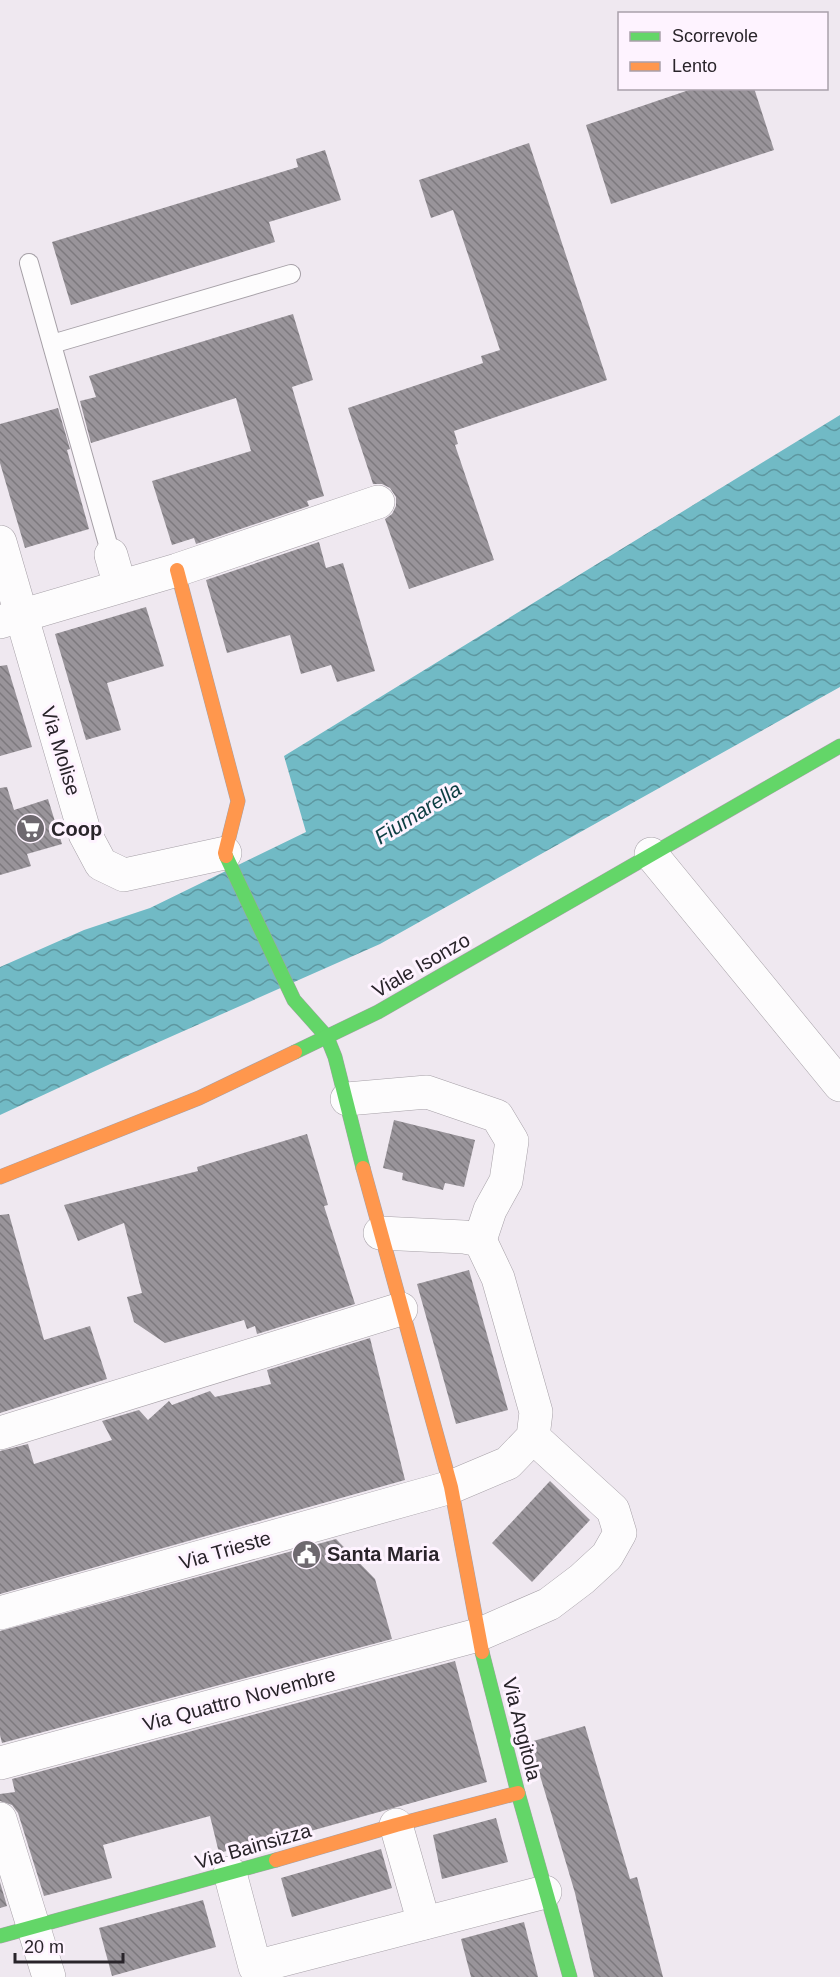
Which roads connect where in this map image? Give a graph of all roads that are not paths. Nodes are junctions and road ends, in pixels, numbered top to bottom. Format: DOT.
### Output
graph roads {
  1 [pos="29,264"];
  2 [pos="291,274"];
  3 [pos="52,344"];
  4 [pos="378,502"];
  5 [pos="0,542"];
  6 [pos="111,555"];
  7 [pos="177,570"];
  8 [pos="120,586"];
  9 [pos="10,619"];
  10 [pos="840,746"];
  11 [pos="225,853"];
  12 [pos="651,854"];
  13 [pos="327,1037"];
  14 [pos="840,1085"];
  15 [pos="347,1099"];
  16 [pos="0,1177"];
  17 [pos="380,1233"];
  18 [pos="480,1240"];
  19 [pos="401,1309"];
  20 [pos="0,1433"];
  21 [pos="533,1437"];
  22 [pos="451,1487"];
  23 [pos="0,1613"];
  24 [pos="478,1635"];
  25 [pos="0,1763"];
  26 [pos="518,1794"];
  27 [pos="0,1819"];
  28 [pos="396,1825"];
  29 [pos="230,1873"];
  30 [pos="545,1892"];
  31 [pos="423,1923"];
  32 [pos="32,1926"];
  33 [pos="0,1936"];
  34 [pos="49,1977"];
  35 [pos="570,1977"];
  1 -- 3 [label="lane"];
  2 -- 3 [label="lane"];
  3 -- 6 [label="lane"];
  4 -- 7 [label="street"];
  5 -- 9 [label="street, Via Molise"];
  6 -- 8 [label="street"];
  7 -- 8 [label="street"];
  7 -- 11 [label="street"];
  8 -- 9 [label="street"];
  9 -- 11 [label="street, Via Molise"];
  10 -- 12 [label="street, Viale Isonzo"];
  11 -- 13 [label="street"];
  12 -- 13 [label="street, Viale Isonzo"];
  12 -- 14 [label="street"];
  13 -- 15 [label="street, Via Angitola"];
  13 -- 16 [label="street, Viale Isonzo"];
  15 -- 17 [label="street, Via Angitola"];
  15 -- 18 [label="street"];
  17 -- 18 [label="street"];
  17 -- 19 [label="street, Via Angitola"];
  18 -- 21 [label="street"];
  19 -- 20 [label="street"];
  19 -- 22 [label="street, Via Angitola"];
  21 -- 22 [label="street, Via Trieste"];
  21 -- 24 [label="street, Via Quattro Novembre"];
  22 -- 23 [label="street, Via Trieste"];
  22 -- 24 [label="street, Via Angitola"];
  24 -- 25 [label="street, Via Quattro Novembre"];
  24 -- 26 [label="street, Via Angitola"];
  26 -- 28 [label="street, Via Bainsizza"];
  26 -- 30 [label="street, Via Angitola"];
  27 -- 32 [label="street"];
  28 -- 29 [label="street, Via Bainsizza"];
  28 -- 31 [label="street"];
  29 -- 31 [label="street"];
  29 -- 32 [label="street, Via Bainsizza"];
  30 -- 31 [label="street"];
  30 -- 35 [label="street, Via Angitola"];
  32 -- 33 [label="street, Via Bainsizza"];
  32 -- 34 [label="street"];
}
